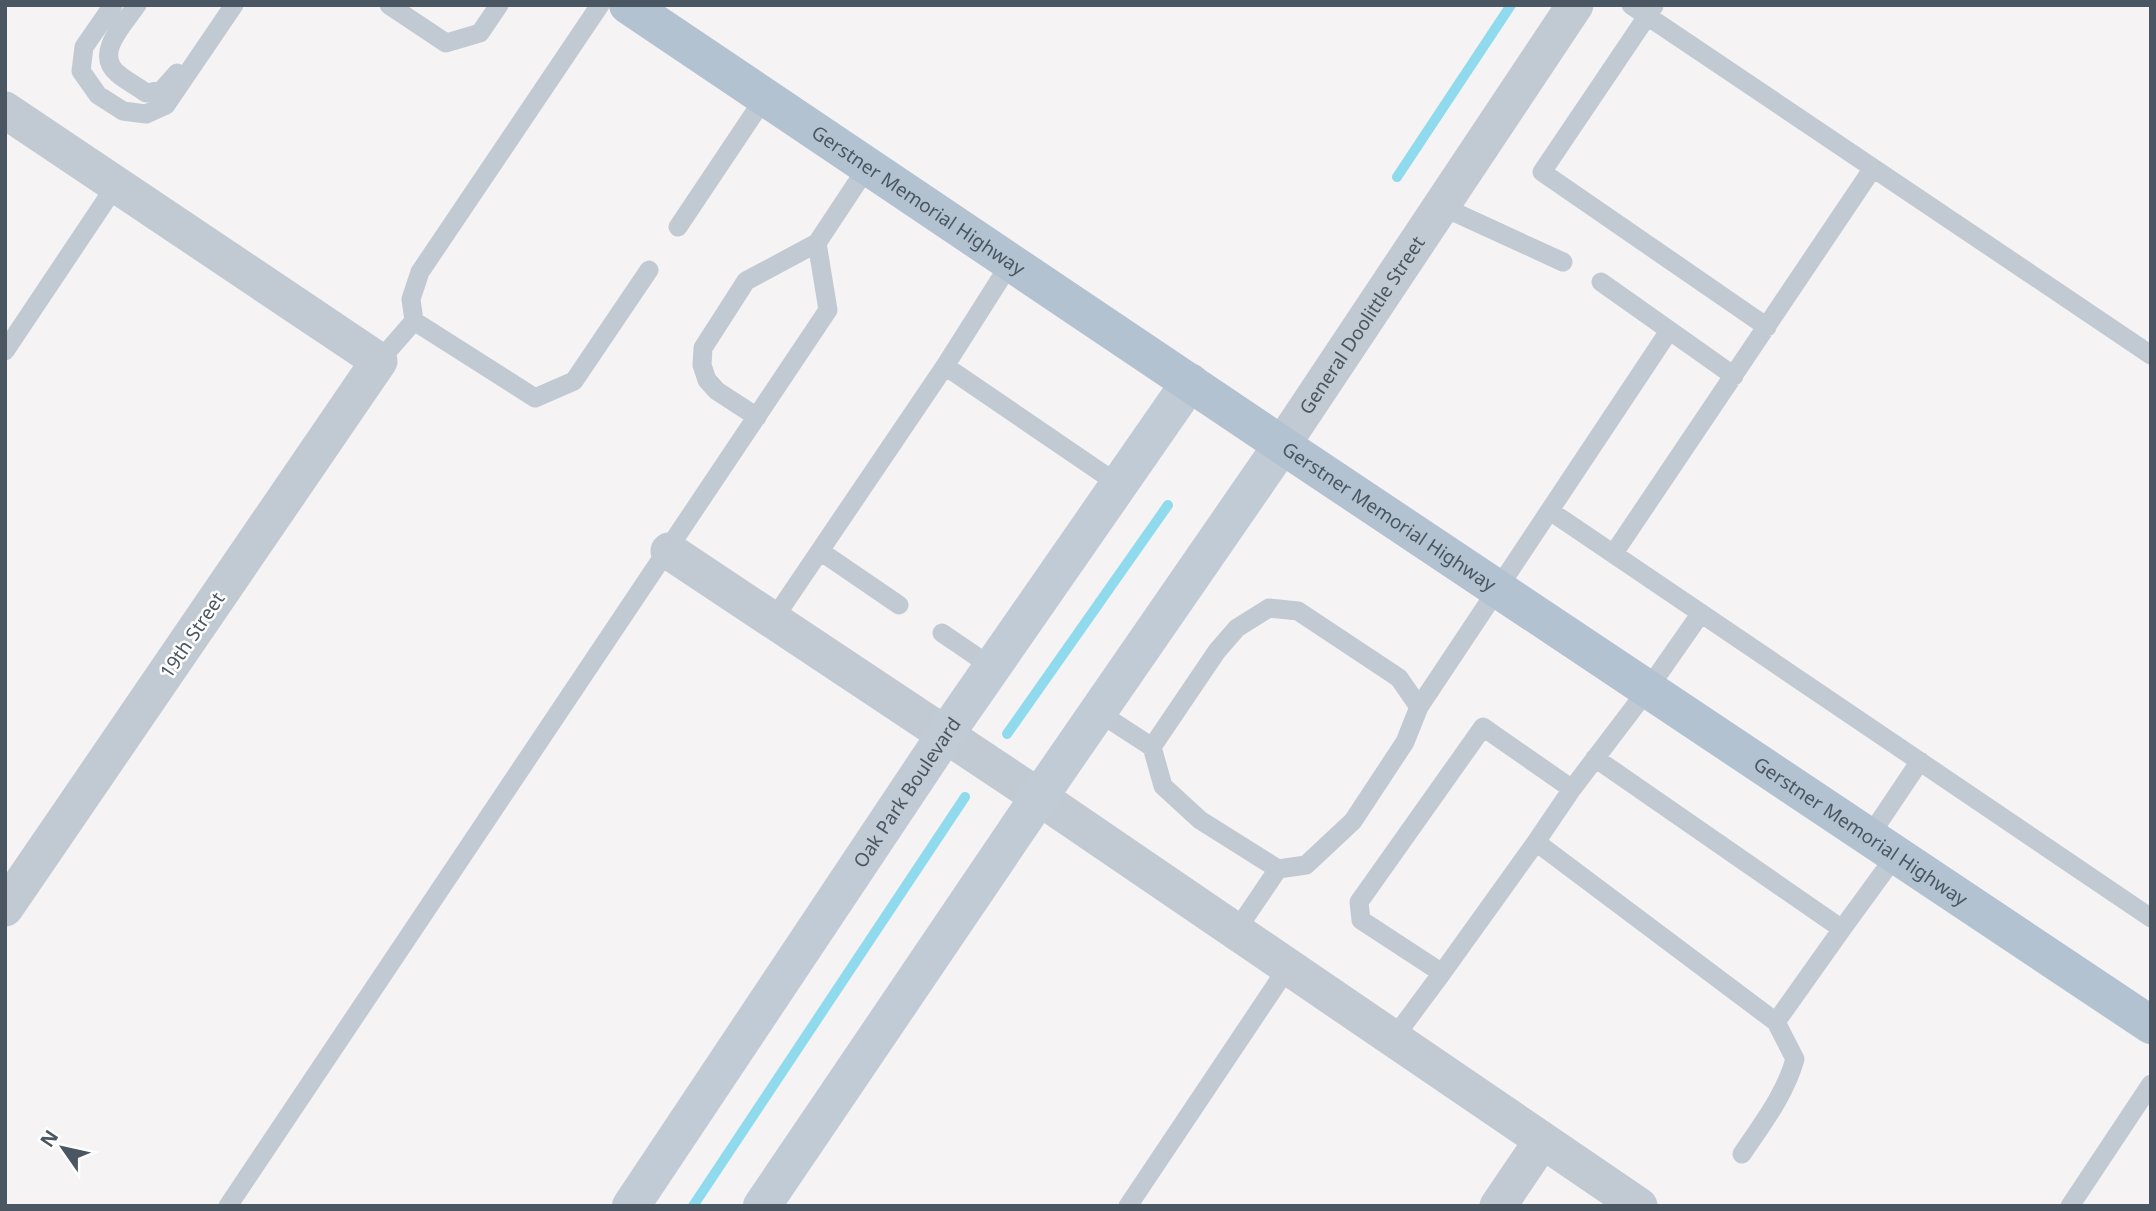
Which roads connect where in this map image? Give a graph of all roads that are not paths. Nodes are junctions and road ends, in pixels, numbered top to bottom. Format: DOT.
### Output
graph roads {
  1 [pos="113,5"];
  2 [pos="137,5"];
  3 [pos="222,5"];
  4 [pos="234,5"];
  5 [pos="389,5"];
  6 [pos="499,5"];
  7 [pos="600,5"];
  8 [pos="628,5"];
  9 [pos="1575,5"];
  10 [pos="1644,9"];
  11 [pos="765,97"];
  12 [pos="5,110"];
  13 [pos="868,166"];
  14 [pos="1873,169"];
  15 [pos="116,185"];
  16 [pos="1441,206"];
  17 [pos="678,226"];
  18 [pos="817,243"];
  19 [pos="1011,262"];
  20 [pos="1563,262"];
  21 [pos="649,270"];
  22 [pos="1601,282"];
  23 [pos="414,321"];
  24 [pos="1767,327"];
  25 [pos="1669,331"];
  26 [pos="5,351"];
  27 [pos="2151,355"];
  28 [pos="379,361"];
  29 [pos="946,366"];
  30 [pos="1734,376"];
  31 [pos="1190,382"];
  32 [pos="757,417"];
  33 [pos="1282,445"];
  34 [pos="1118,484"];
  35 [pos="1550,511"];
  36 [pos="669,551"];
  37 [pos="820,551"];
  38 [pos="1614,553"];
  39 [pos="1499,590"];
  40 [pos="899,605"];
  41 [pos="1701,612"];
  42 [pos="773,620"];
  43 [pos="942,633"];
  44 [pos="992,667"];
  45 [pos="1648,689"];
  46 [pos="1419,707"];
  47 [pos="1098,712"];
  48 [pos="945,735"];
  49 [pos="1152,747"];
  50 [pos="1595,758"];
  51 [pos="1920,761"];
  52 [pos="1572,789"];
  53 [pos="1039,797"];
  54 [pos="1536,842"];
  55 [pos="1882,846"];
  56 [pos="1278,869"];
  57 [pos="5,908"];
  58 [pos="2151,918"];
  59 [pos="1842,929"];
  60 [pos="1236,932"];
  61 [pos="1288,967"];
  62 [pos="1442,973"];
  63 [pos="1776,1022"];
  64 [pos="2151,1025"];
  65 [pos="1394,1039"];
  66 [pos="2151,1084"];
  67 [pos="1542,1141"];
  68 [pos="1742,1154"];
  69 [pos="228,1206"];
  70 [pos="631,1206"];
  71 [pos="762,1206"];
  72 [pos="1128,1206"];
  73 [pos="1498,1206"];
  74 [pos="1639,1206"];
  75 [pos="2070,1206"];
  1 -- 4 [label="lane"];
  2 -- 3 [label="lane"];
  5 -- 6 [label="lane"];
  7 -- 23 [label="lane"];
  8 -- 11 [label="main road, Gerstner Memorial Highway"];
  9 -- 16 [label="street, General Doolittle Street"];
  10 -- 14 [label="lane"];
  10 -- 24 [label="lane"];
  11 -- 13 [label="main road, Gerstner Memorial Highway"];
  11 -- 17 [label="lane"];
  12 -- 15 [label="street"];
  13 -- 18 [label="lane"];
  13 -- 19 [label="main road, Gerstner Memorial Highway"];
  14 -- 24 [label="lane"];
  14 -- 27 [label="lane"];
  15 -- 26 [label="lane"];
  15 -- 28 [label="street"];
  16 -- 20 [label="lane"];
  16 -- 33 [label="street, General Doolittle Street"];
  18 -- 32 [label="lane"];
  18 -- 32 [label="lane"];
  19 -- 29 [label="lane"];
  19 -- 31 [label="main road, Gerstner Memorial Highway"];
  21 -- 23 [label="lane"];
  22 -- 25 [label="lane"];
  23 -- 28 [label="lane"];
  24 -- 30 [label="lane"];
  25 -- 30 [label="lane"];
  25 -- 35 [label="lane"];
  28 -- 57 [label="street, 19th Street"];
  29 -- 34 [label="lane"];
  29 -- 37 [label="lane"];
  30 -- 38 [label="lane"];
  31 -- 33 [label="main road, Gerstner Memorial Highway"];
  31 -- 34 [label="street, Oak Park Boulevard"];
  32 -- 36 [label="lane"];
  33 -- 39 [label="main road, Gerstner Memorial Highway"];
  33 -- 47 [label="street"];
  34 -- 44 [label="street, Oak Park Boulevard"];
  35 -- 38 [label="lane"];
  35 -- 39 [label="lane"];
  36 -- 42 [label="street"];
  36 -- 69 [label="lane"];
  37 -- 40 [label="lane"];
  37 -- 42 [label="lane"];
  38 -- 41 [label="lane"];
  39 -- 45 [label="main road, Gerstner Memorial Highway"];
  39 -- 46 [label="lane"];
  41 -- 45 [label="lane"];
  41 -- 51 [label="lane"];
  42 -- 48 [label="street"];
  43 -- 44 [label="lane"];
  44 -- 48 [label="street, Oak Park Boulevard"];
  45 -- 50 [label="lane"];
  45 -- 55 [label="main road, Gerstner Memorial Highway"];
  46 -- 49 [label="lane"];
  46 -- 56 [label="lane"];
  47 -- 49 [label="lane"];
  47 -- 53 [label="street"];
  48 -- 53 [label="street"];
  48 -- 70 [label="street, Oak Park Boulevard"];
  49 -- 56 [label="lane"];
  50 -- 52 [label="lane"];
  50 -- 59 [label="lane"];
  51 -- 55 [label="lane"];
  51 -- 58 [label="lane"];
  52 -- 54 [label="lane"];
  52 -- 62 [label="lane"];
  53 -- 60 [label="street"];
  53 -- 71 [label="street"];
  54 -- 62 [label="lane"];
  54 -- 63 [label="lane"];
  55 -- 59 [label="lane"];
  55 -- 64 [label="main road, Gerstner Memorial Highway"];
  56 -- 60 [label="lane"];
  59 -- 63 [label="lane"];
  60 -- 61 [label="street"];
  61 -- 65 [label="street"];
  61 -- 72 [label="lane"];
  62 -- 65 [label="lane"];
  63 -- 68 [label="lane"];
  65 -- 67 [label="street"];
  66 -- 75 [label="lane"];
  67 -- 73 [label="street"];
  67 -- 74 [label="street"];
}
